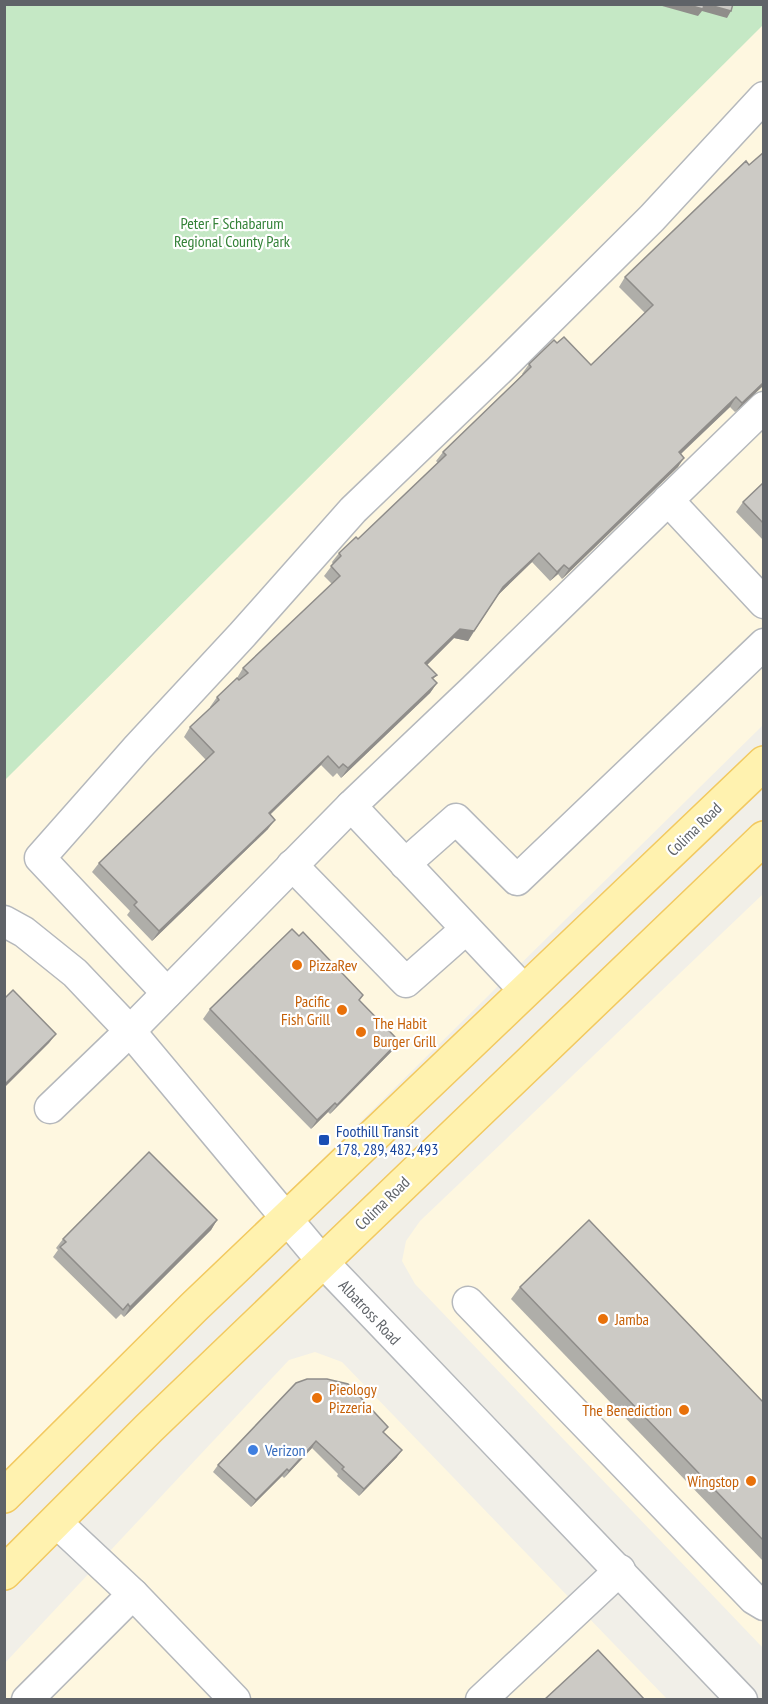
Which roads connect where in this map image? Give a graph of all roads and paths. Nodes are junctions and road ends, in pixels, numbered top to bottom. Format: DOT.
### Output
graph roads {
  1 [pos="764,97"];
  2 [pos="764,407"];
  3 [pos="668,500"];
  4 [pos="764,603"];
  5 [pos="764,644"];
  6 [pos="764,763"];
  7 [pos="351,806"];
  8 [pos="764,838"];
  9 [pos="405,864"];
  10 [pos="292,865"];
  11 [pos="4,921"];
  12 [pos="466,929"];
  13 [pos="525,991"];
  14 [pos="167,993"];
  15 [pos="130,1031"];
  16 [pos="50,1108"];
  17 [pos="286,1219"];
  18 [pos="322,1261"];
  19 [pos="468,1302"];
  20 [pos="4,1496"];
  21 [pos="55,1521"];
  22 [pos="620,1570"];
  23 [pos="4,1573"];
  24 [pos="133,1594"];
  25 [pos="764,1605"];
  26 [pos="27,1700"];
  27 [pos="235,1700"];
  28 [pos="480,1700"];
  29 [pos="742,1700"];
  1 -- 14 [label="street"];
  2 -- 3 [label="street"];
  3 -- 4 [label="street"];
  3 -- 7 [label="street"];
  5 -- 9 [label="street"];
  6 -- 13 [label="main road, Colima Road"];
  7 -- 9 [label="street"];
  7 -- 10 [label="street"];
  8 -- 18 [label="main road, Colima Road"];
  9 -- 12 [label="street"];
  10 -- 12 [label="street"];
  10 -- 14 [label="street"];
  11 -- 15 [label="street, Albatross Road"];
  12 -- 13 [label="street"];
  13 -- 17 [label="main road, Colima Road"];
  14 -- 15 [label="street"];
  15 -- 16 [label="street"];
  15 -- 17 [label="street, Albatross Road"];
  17 -- 18 [label="street, Albatross Road"];
  17 -- 20 [label="main road, Colima Road"];
  18 -- 21 [label="main road, Colima Road"];
  18 -- 22 [label="street, Albatross Road"];
  19 -- 25 [label="street"];
  21 -- 23 [label="main road, Colima Road"];
  21 -- 24 [label="street"];
  22 -- 28 [label="street"];
  22 -- 29 [label="street, Albatross Road"];
  24 -- 26 [label="street"];
  24 -- 27 [label="street"];
}
